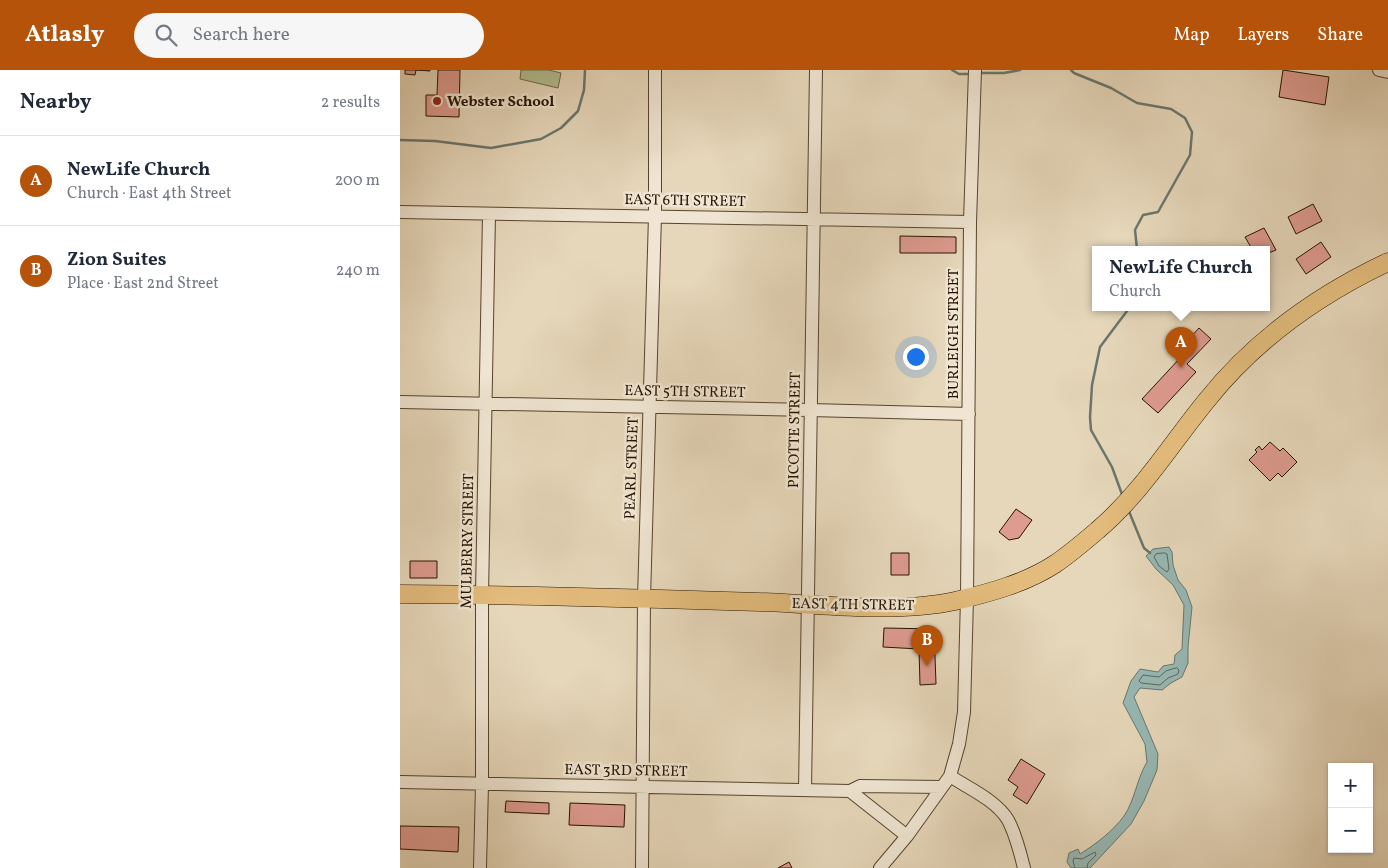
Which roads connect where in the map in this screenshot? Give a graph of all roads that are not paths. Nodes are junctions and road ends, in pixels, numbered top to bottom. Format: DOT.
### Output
graph roads {
  1 [pos="655,70"];
  2 [pos="816,70"];
  3 [pos="975,70"];
  4 [pos="1379,70"];
  5 [pos="1388,72"];
  6 [pos="400,212"];
  7 [pos="489,214"];
  8 [pos="655,216"];
  9 [pos="813,218"];
  10 [pos="970,222"];
  11 [pos="1388,262"];
  12 [pos="400,402"];
  13 [pos="486,403"];
  14 [pos="649,407"];
  15 [pos="810,410"];
  16 [pos="969,414"];
  17 [pos="400,594"];
  18 [pos="482,595"];
  19 [pos="967,598"];
  20 [pos="644,599"];
  21 [pos="808,604"];
  22 [pos="950,776"];
  23 [pos="400,782"];
  24 [pos="482,784"];
  25 [pos="643,786"];
  26 [pos="942,787"];
  27 [pos="805,790"];
  28 [pos="850,791"];
  29 [pos="907,836"];
  30 [pos="480,868"];
  31 [pos="642,868"];
  32 [pos="880,868"];
  33 [pos="1024,868"];
  1 -- 8 [label="street, PEARL STREET"];
  2 -- 9 [label="street, PICOTTE STREET"];
  3 -- 10 [label="street, BURLEIGH STREET"];
  4 -- 5 [label="street"];
  6 -- 7 [label="street, EAST 6TH STREET"];
  7 -- 8 [label="street, EAST 6TH STREET"];
  7 -- 13 [label="street, MULBERRY STREET"];
  8 -- 9 [label="street, EAST 6TH STREET"];
  8 -- 14 [label="street, PEARL STREET"];
  9 -- 10 [label="street, EAST 6TH STREET"];
  9 -- 15 [label="street, PICOTTE STREET"];
  10 -- 16 [label="street, BURLEIGH STREET"];
  11 -- 19 [label="highway, EAST 4TH STREET"];
  12 -- 13 [label="street, EAST 5TH STREET"];
  13 -- 14 [label="street, EAST 5TH STREET"];
  13 -- 18 [label="street, MULBERRY STREET"];
  14 -- 15 [label="street, EAST 5TH STREET"];
  14 -- 20 [label="street, PEARL STREET"];
  15 -- 16 [label="street, EAST 5TH STREET"];
  15 -- 21 [label="street, PICOTTE STREET"];
  16 -- 19 [label="street, BURLEIGH STREET"];
  17 -- 18 [label="highway, EAST 4TH STREET"];
  18 -- 20 [label="highway, EAST 4TH STREET"];
  18 -- 24 [label="street, MULBERRY STREET"];
  19 -- 21 [label="highway, EAST 4TH STREET"];
  19 -- 22 [label="street, BURLEIGH STREET"];
  20 -- 21 [label="highway, EAST 4TH STREET"];
  20 -- 25 [label="street, PEARL STREET"];
  21 -- 27 [label="street, PICOTTE STREET"];
  22 -- 26 [label="street"];
  22 -- 33 [label="street"];
  23 -- 24 [label="street, EAST 3RD STREET"];
  24 -- 25 [label="street, EAST 3RD STREET"];
  24 -- 30 [label="street, MULBERRY STREET"];
  25 -- 27 [label="street, EAST 3RD STREET"];
  25 -- 31 [label="street, PEARL STREET"];
  26 -- 28 [label="street, EAST 3RD STREET"];
  26 -- 29 [label="street"];
  27 -- 28 [label="street, EAST 3RD STREET"];
  28 -- 29 [label="street"];
  29 -- 32 [label="street"];
}
